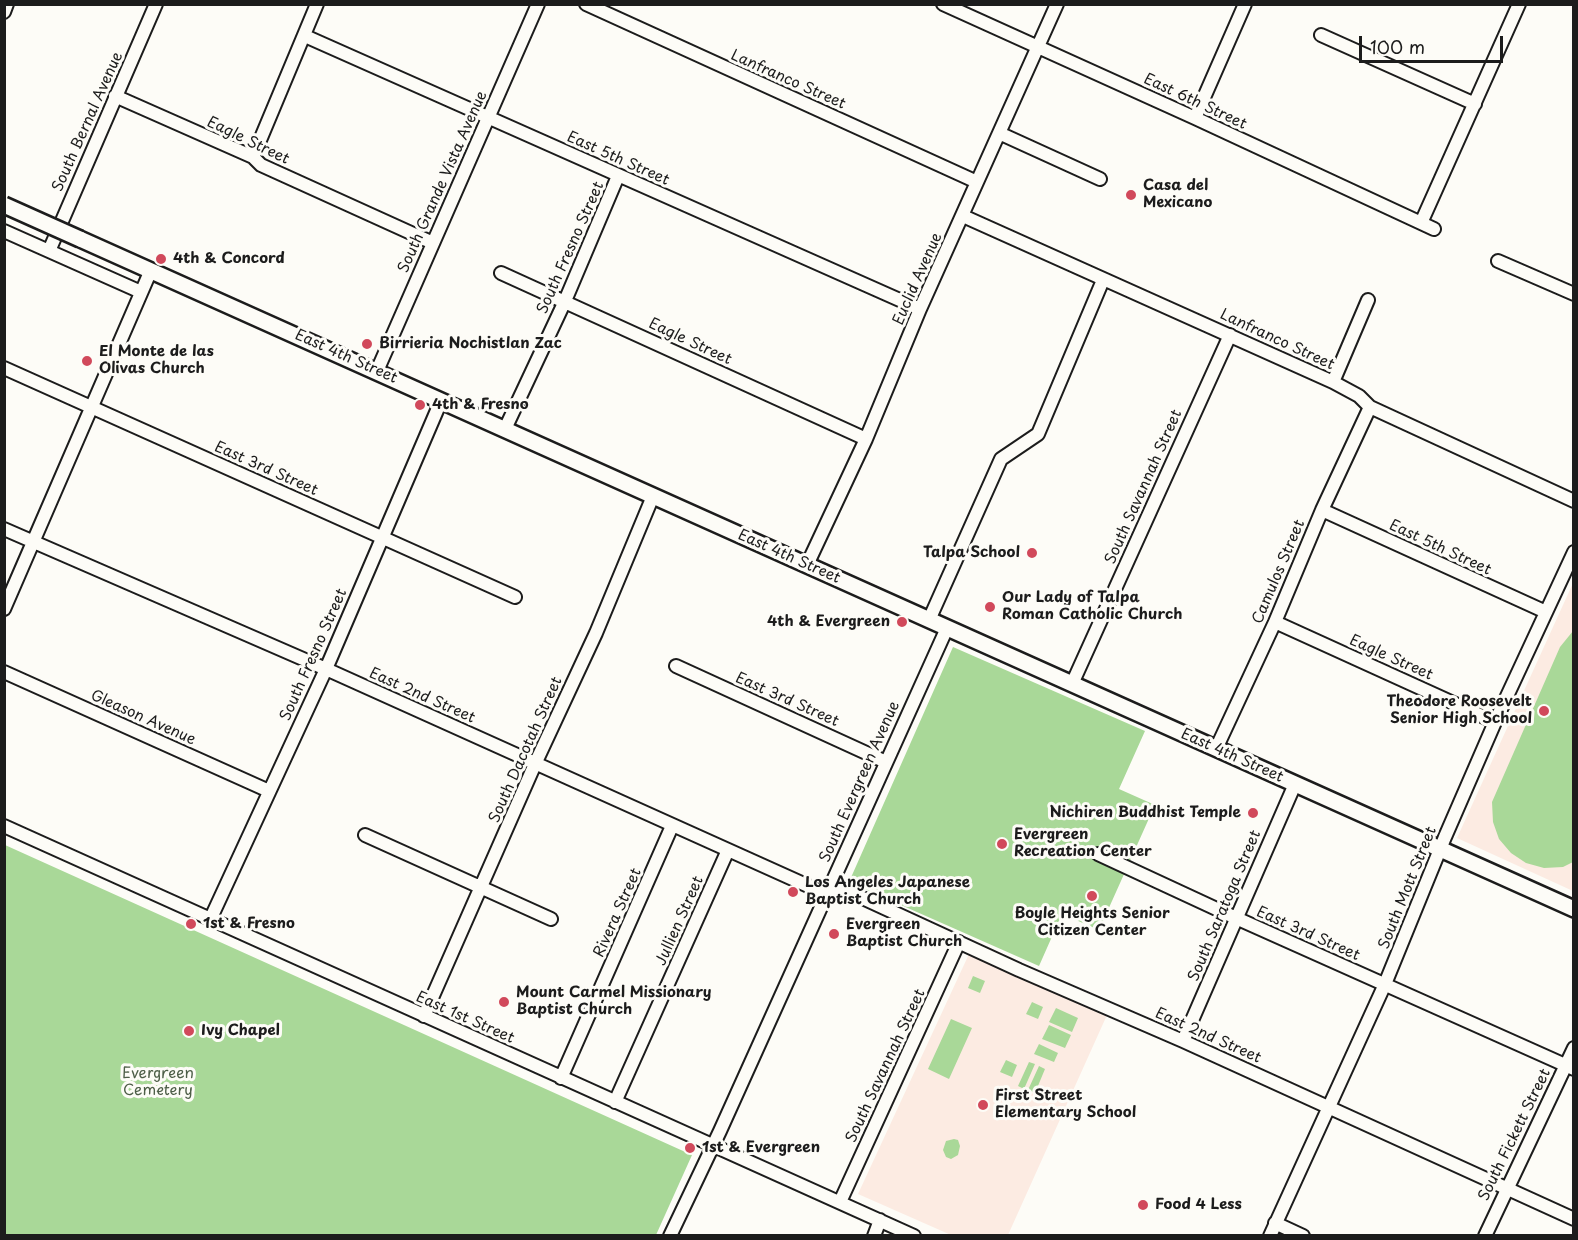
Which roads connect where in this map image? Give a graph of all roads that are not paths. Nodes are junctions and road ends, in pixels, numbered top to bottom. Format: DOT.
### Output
graph roads {
  1 [pos="7,4"];
  2 [pos="156,4"];
  3 [pos="317,4"];
  4 [pos="538,4"];
  5 [pos="586,4"];
  6 [pos="943,4"];
  7 [pos="1057,4"];
  8 [pos="1245,4"];
  9 [pos="1519,4"];
  10 [pos="4,12"];
  11 [pos="1321,35"];
  12 [pos="305,36"];
  13 [pos="1039,47"];
  14 [pos="115,96"];
  15 [pos="1475,104"];
  16 [pos="488,117"];
  17 [pos="1196,118"];
  18 [pos="999,133"];
  19 [pos="253,157"];
  20 [pos="618,176"];
  21 [pos="1100,179"];
  22 [pos="977,182"];
  23 [pos="4,205"];
  24 [pos="963,216"];
  25 [pos="1421,223"];
  26 [pos="1434,229"];
  27 [pos="4,231"];
  28 [pos="433,243"];
  29 [pos="49,251"];
  30 [pos="1498,261"];
  31 [pos="151,270"];
  32 [pos="501,273"];
  33 [pos="1103,280"];
  34 [pos="141,292"];
  35 [pos="1574,294"];
  36 [pos="1368,300"];
  37 [pos="565,301"];
  38 [pos="920,309"];
  39 [pos="1230,335"];
  40 [pos="4,368"];
  41 [pos="377,371"];
  42 [pos="1333,382"];
  43 [pos="441,401"];
  44 [pos="92,407"];
  45 [pos="1370,407"];
  46 [pos="505,429"];
  47 [pos="866,439"];
  48 [pos="653,496"];
  49 [pos="1574,501"];
  50 [pos="1322,510"];
  51 [pos="4,529"];
  52 [pos="381,537"];
  53 [pos="34,542"];
  54 [pos="1574,552"];
  55 [pos="807,565"];
  56 [pos="515,597"];
  57 [pos="4,609"];
  58 [pos="1546,612"];
  59 [pos="929,620"];
  60 [pos="1275,622"];
  61 [pos="947,628"];
  62 [pos="676,666"];
  63 [pos="326,669"];
  64 [pos="4,672"];
  65 [pos="1072,684"];
  66 [pos="1495,722"];
  67 [pos="1216,749"];
  68 [pos="886,762"];
  69 [pos="535,764"];
  70 [pos="1295,784"];
  71 [pos="269,791"];
  72 [pos="5,826"];
  73 [pos="672,826"];
  74 [pos="365,835"];
  75 [pos="1441,849"];
  76 [pos="728,850"];
  77 [pos="1098,854"];
  78 [pos="481,886"];
  79 [pos="827,891"];
  80 [pos="1574,909"];
  81 [pos="1236,918"];
  82 [pos="551,919"];
  83 [pos="210,920"];
  84 [pos="959,942"];
  85 [pos="1385,984"];
  86 [pos="424,1016"];
  87 [pos="1183,1041"];
  88 [pos="1574,1048"];
  89 [pos="1570,1067"];
  90 [pos="561,1078"];
  91 [pos="615,1102"];
  92 [pos="1327,1106"];
  93 [pos="713,1146"];
  94 [pos="1506,1189"];
  95 [pos="840,1202"];
  96 [pos="1574,1219"];
  97 [pos="880,1220"];
  98 [pos="1275,1223"];
  99 [pos="670,1236"];
  100 [pos="874,1236"];
  101 [pos="914,1236"];
  102 [pos="1270,1236"];
  103 [pos="1303,1236"];
  104 [pos="1485,1236"];
  1 -- 10 [label="street"];
  2 -- 14 [label="street, South Bernal Avenue"];
  3 -- 12 [label="street"];
  4 -- 16 [label="street, South Grande Vista Avenue"];
  5 -- 22 [label="street, Lanfranco Street"];
  6 -- 13 [label="street, East 6th Street"];
  7 -- 13 [label="street, Euclid Avenue"];
  8 -- 17 [label="street"];
  9 -- 15 [label="street"];
  11 -- 15 [label="street"];
  12 -- 16 [label="street, East 5th Street"];
  12 -- 19 [label="street"];
  13 -- 17 [label="street, East 6th Street"];
  13 -- 18 [label="street, Euclid Avenue"];
  14 -- 19 [label="street, Eagle Street"];
  14 -- 29 [label="street, South Bernal Avenue"];
  15 -- 25 [label="street"];
  16 -- 20 [label="street, East 5th Street"];
  16 -- 28 [label="street, South Grande Vista Avenue"];
  17 -- 25 [label="street, East 6th Street"];
  18 -- 21 [label="street"];
  18 -- 22 [label="street, Euclid Avenue"];
  19 -- 28 [label="street, Eagle Street"];
  20 -- 37 [label="street, South Fresno Street"];
  20 -- 38 [label="street, East 5th Street"];
  22 -- 24 [label="street, Euclid Avenue"];
  23 -- 31 [label="main road, East 4th Street, bridge"];
  24 -- 33 [label="street, Lanfranco Street"];
  24 -- 38 [label="street, Euclid Avenue"];
  25 -- 26 [label="street, East 6th Street"];
  27 -- 29 [label="street"];
  28 -- 41 [label="street, South Grande Vista Avenue"];
  29 -- 34 [label="street"];
  30 -- 35 [label="street"];
  31 -- 34 [label="street"];
  31 -- 41 [label="main road, East 4th Street"];
  32 -- 37 [label="street, Eagle Street"];
  33 -- 39 [label="street, Lanfranco Street"];
  33 -- 59 [label="street"];
  34 -- 44 [label="street"];
  36 -- 42 [label="street"];
  37 -- 46 [label="street, South Fresno Street"];
  37 -- 47 [label="street, Eagle Street"];
  38 -- 47 [label="street, Euclid Avenue"];
  39 -- 42 [label="street, Lanfranco Street"];
  39 -- 65 [label="street, South Savannah Street"];
  40 -- 44 [label="street, East 3rd Street"];
  41 -- 43 [label="main road, East 4th Street"];
  42 -- 45 [label="street, Lanfranco Street"];
  43 -- 46 [label="main road, East 4th Street"];
  43 -- 52 [label="street, South Fresno Street"];
  44 -- 52 [label="street, East 3rd Street"];
  44 -- 53 [label="street"];
  45 -- 49 [label="street, Lanfranco Street"];
  45 -- 50 [label="street, Camulos Street"];
  46 -- 48 [label="main road, East 4th Street"];
  47 -- 55 [label="street, Euclid Avenue"];
  48 -- 55 [label="main road, East 4th Street"];
  48 -- 69 [label="street, South Dacotah Street"];
  50 -- 58 [label="street, East 5th Street"];
  50 -- 60 [label="street, Camulos Street"];
  51 -- 53 [label="street, East 2nd Street"];
  52 -- 56 [label="street, East 3rd Street"];
  52 -- 63 [label="street, South Fresno Street"];
  53 -- 57 [label="street"];
  53 -- 63 [label="street, East 2nd Street"];
  54 -- 58 [label="street, South Mott Street"];
  55 -- 59 [label="main road, East 4th Street"];
  58 -- 66 [label="street, South Mott Street"];
  59 -- 61 [label="main road, East 4th Street"];
  60 -- 66 [label="street, Eagle Street"];
  60 -- 67 [label="street, Camulos Street"];
  61 -- 65 [label="main road, East 4th Street"];
  61 -- 68 [label="street, South Evergreen Avenue"];
  62 -- 68 [label="street, East 3rd Street"];
  63 -- 69 [label="street, East 2nd Street"];
  63 -- 71 [label="street, South Fresno Street"];
  64 -- 71 [label="street, Gleason Avenue"];
  65 -- 67 [label="main road, East 4th Street"];
  66 -- 75 [label="street, South Mott Street"];
  67 -- 70 [label="main road, East 4th Street"];
  68 -- 79 [label="street, South Evergreen Avenue"];
  69 -- 73 [label="street, East 2nd Street"];
  69 -- 78 [label="street, South Dacotah Street"];
  70 -- 75 [label="main road, East 4th Street"];
  70 -- 81 [label="street, South Saratoga Street"];
  71 -- 83 [label="street, South Fresno Street"];
  72 -- 83 [label="street, East 1st Street"];
  73 -- 76 [label="street, East 2nd Street"];
  73 -- 90 [label="street, Rivera Street"];
  74 -- 78 [label="street"];
  75 -- 80 [label="main road, East 4th Street"];
  75 -- 85 [label="street, South Mott Street"];
  76 -- 79 [label="street, East 2nd Street"];
  76 -- 91 [label="street, Jullien Street"];
  77 -- 81 [label="street, East 3rd Street"];
  78 -- 82 [label="street"];
  78 -- 86 [label="street, South Dacotah Street"];
  79 -- 84 [label="street, East 2nd Street"];
  79 -- 93 [label="street, South Evergreen Avenue"];
  81 -- 85 [label="street, East 3rd Street"];
  81 -- 87 [label="street, South Saratoga Street"];
  83 -- 86 [label="street, East 1st Street"];
  84 -- 87 [label="street, East 2nd Street"];
  84 -- 95 [label="street, South Savannah Street"];
  85 -- 89 [label="street, East 3rd Street"];
  85 -- 92 [label="street, South Mott Street"];
  86 -- 90 [label="street, East 1st Street"];
  87 -- 92 [label="street, East 2nd Street"];
  88 -- 89 [label="street, South Fickett Street"];
  89 -- 94 [label="street, South Fickett Street"];
  90 -- 91 [label="street, East 1st Street"];
  91 -- 93 [label="street, East 1st Street"];
  92 -- 94 [label="street, East 2nd Street"];
  92 -- 98 [label="street, South Mott Street"];
  93 -- 95 [label="street, East 1st Street"];
  93 -- 99 [label="street, South Evergreen Avenue"];
  94 -- 96 [label="street, East 2nd Street"];
  94 -- 104 [label="street, South Fickett Street"];
  95 -- 97 [label="street, East 1st Street"];
  97 -- 100 [label="street"];
  97 -- 101 [label="street, East 1st Street"];
  98 -- 102 [label="street, South Mott Street"];
  98 -- 103 [label="street"];
}
